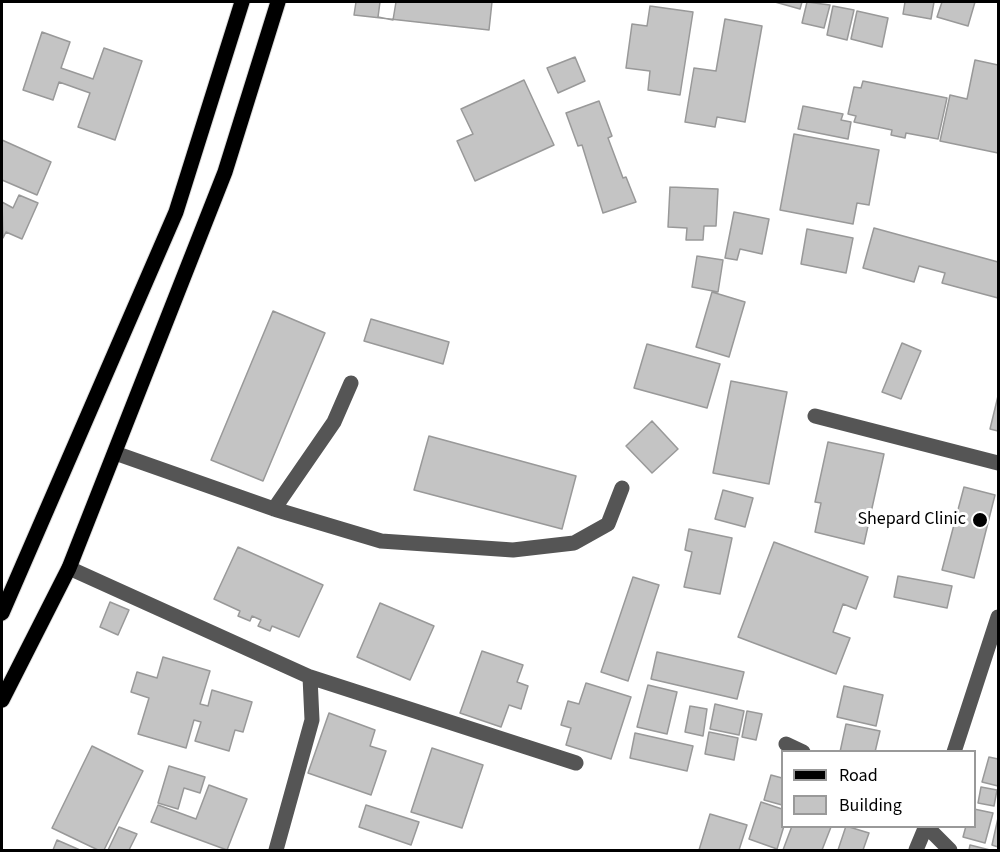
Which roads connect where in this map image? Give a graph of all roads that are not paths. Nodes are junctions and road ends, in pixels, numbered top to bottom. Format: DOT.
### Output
graph roads {
  1 [pos="242,2"];
  2 [pos="278,2"];
  3 [pos="351,383"];
  4 [pos="815,416"];
  5 [pos="115,453"];
  6 [pos="999,463"];
  7 [pos="622,488"];
  8 [pos="274,509"];
  9 [pos="69,568"];
  10 [pos="2,613"];
  11 [pos="999,617"];
  12 [pos="310,677"];
  13 [pos="2,700"];
  14 [pos="786,744"];
  15 [pos="799,750"];
  16 [pos="955,750"];
  17 [pos="576,763"];
  18 [pos="925,828"];
  19 [pos="928,828"];
  20 [pos="276,850"];
  21 [pos="916,850"];
  22 [pos="950,850"];
  1 -- 10 [label="main road"];
  2 -- 5 [label="main road"];
  3 -- 8 [label="street"];
  4 -- 6 [label="street"];
  5 -- 8 [label="street"];
  5 -- 9 [label="main road"];
  7 -- 8 [label="street"];
  9 -- 12 [label="street"];
  9 -- 13 [label="main road"];
  11 -- 16 [label="street"];
  12 -- 17 [label="street"];
  12 -- 20 [label="street"];
  14 -- 15 [label="street"];
  18 -- 21 [label="street"];
  19 -- 22 [label="street"];
}
